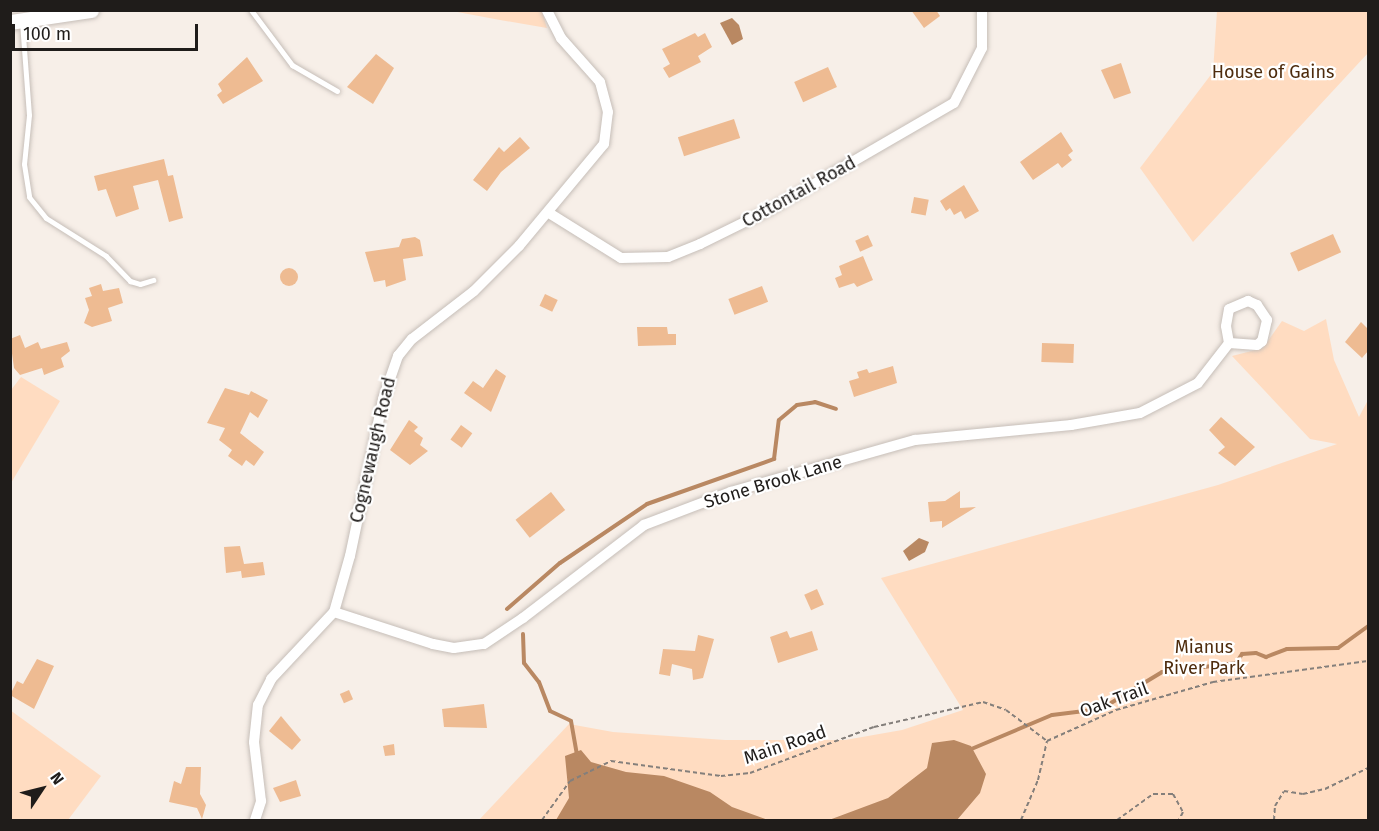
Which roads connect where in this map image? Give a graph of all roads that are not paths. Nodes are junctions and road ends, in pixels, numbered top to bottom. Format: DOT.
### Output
graph roads {
  1 [pos="91,10"];
  2 [pos="251,10"];
  3 [pos="547,10"];
  4 [pos="982,10"];
  5 [pos="16,21"];
  6 [pos="337,91"];
  7 [pos="549,213"];
  8 [pos="153,280"];
  9 [pos="1229,343"];
  10 [pos="334,612"];
  11 [pos="255,820"];
  1 -- 5 [label="street"];
  2 -- 6 [label="lane"];
  3 -- 7 [label="street, Cognewaugh Road"];
  4 -- 7 [label="street, Cottontail Road"];
  5 -- 8 [label="lane"];
  7 -- 10 [label="street, Cognewaugh Road"];
  9 -- 9 [label="street"];
  9 -- 10 [label="street, Stone Brook Lane"];
  10 -- 11 [label="street, Cognewaugh Road"];
}
